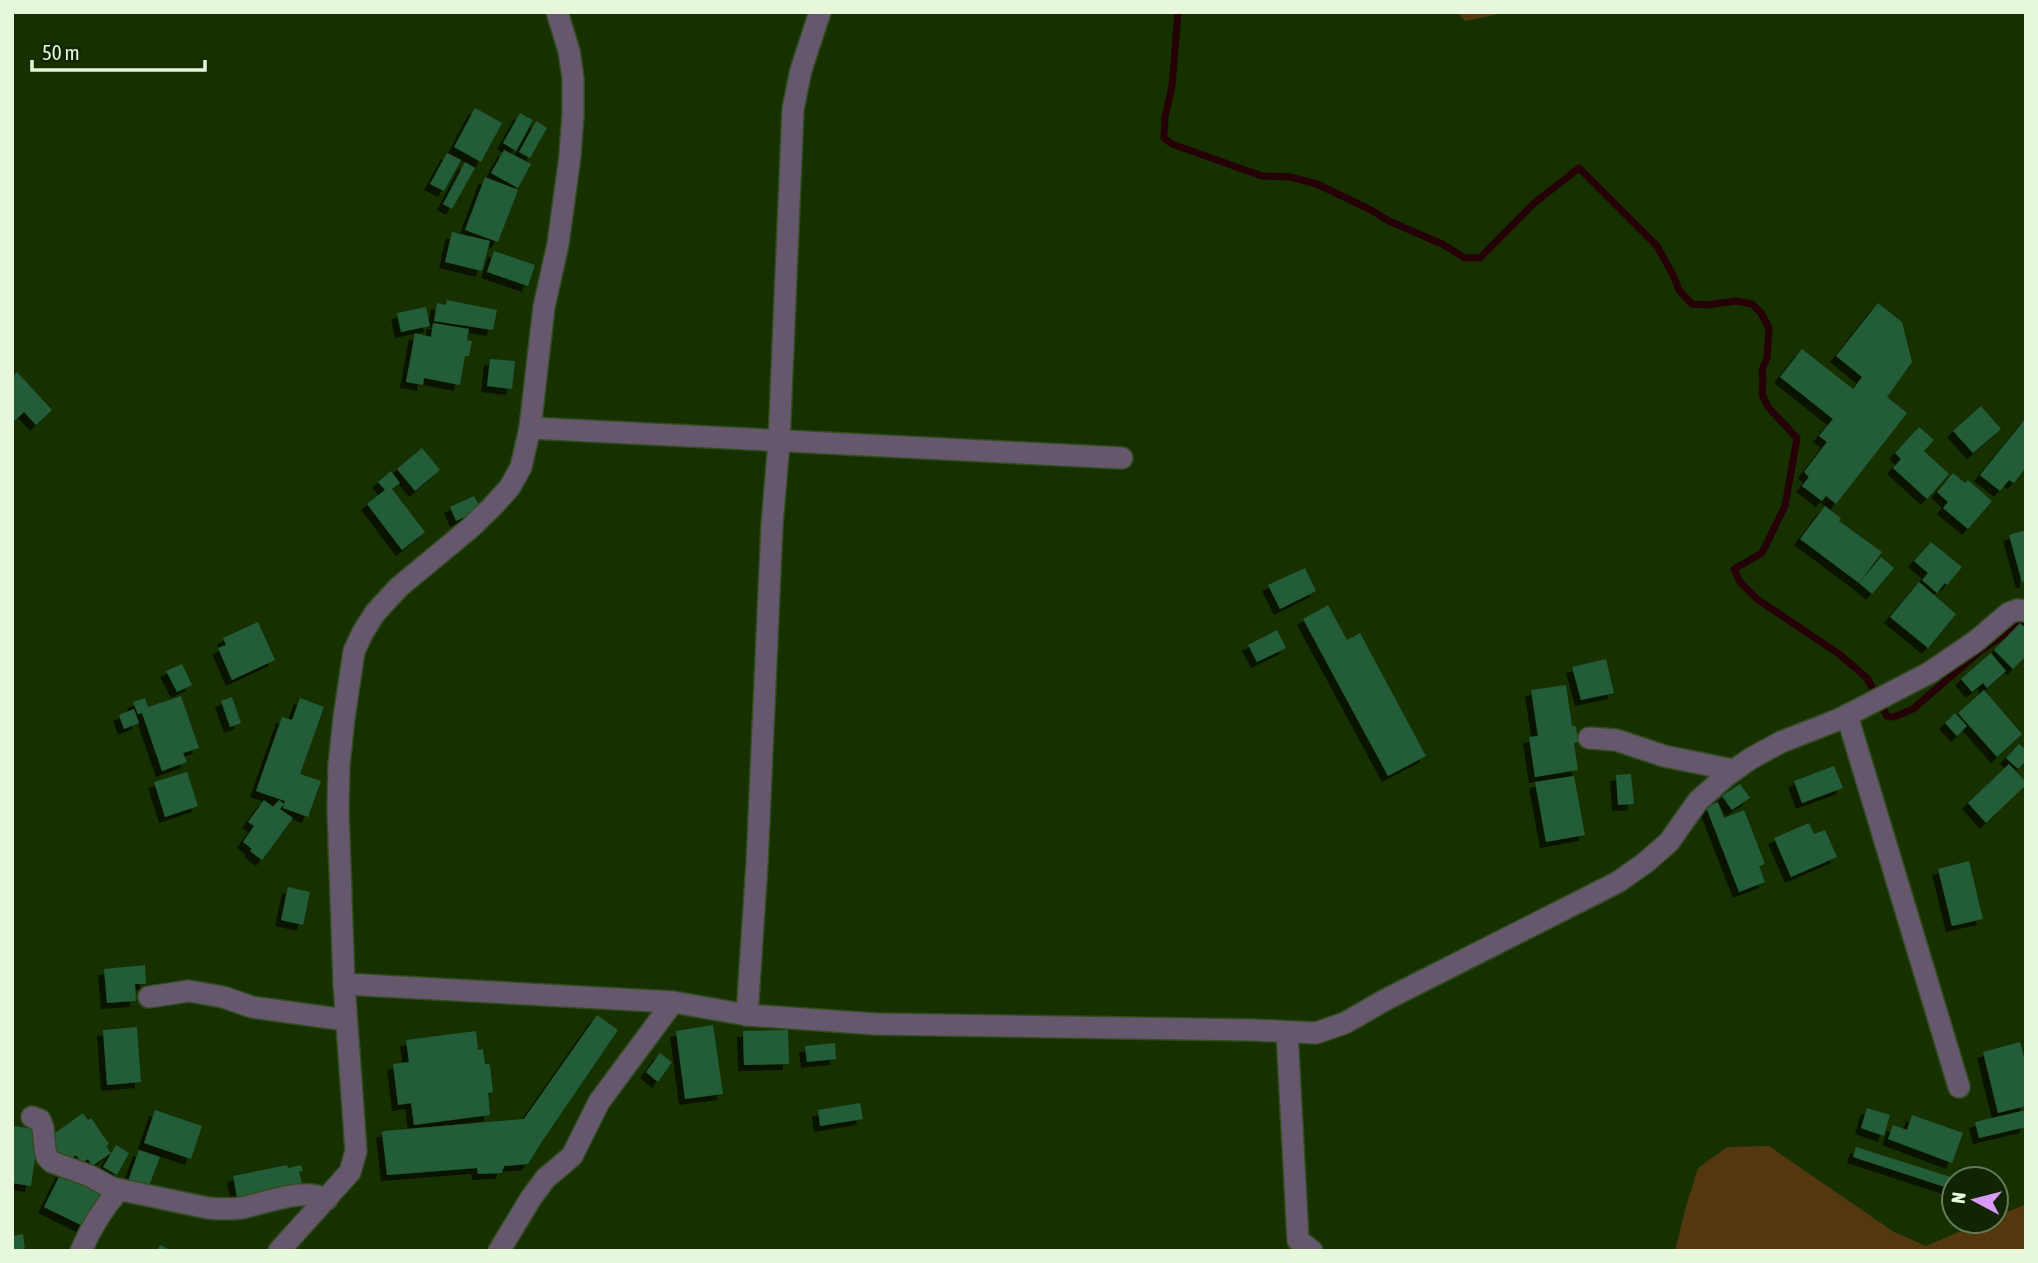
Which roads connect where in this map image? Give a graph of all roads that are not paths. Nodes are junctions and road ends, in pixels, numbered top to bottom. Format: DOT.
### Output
graph roads {
  1 [pos="557,12"];
  2 [pos="820,12"];
  3 [pos="530,428"];
  4 [pos="779,442"];
  5 [pos="1122,458"];
  6 [pos="2026,611"];
  7 [pos="1847,715"];
  8 [pos="1589,738"];
  9 [pos="1733,770"];
  10 [pos="344,984"];
  11 [pos="149,996"];
  12 [pos="673,1002"];
  13 [pos="747,1015"];
  14 [pos="346,1020"];
  15 [pos="1287,1032"];
  16 [pos="1958,1087"];
  17 [pos="32,1117"];
  18 [pos="119,1190"];
  19 [pos="327,1199"];
  20 [pos="81,1251"];
  21 [pos="279,1251"];
  22 [pos="499,1251"];
  23 [pos="1312,1251"];
  1 -- 3 [label="street"];
  2 -- 4 [label="street"];
  3 -- 4 [label="street"];
  3 -- 10 [label="street"];
  4 -- 5 [label="street"];
  4 -- 13 [label="street"];
  6 -- 7 [label="street"];
  7 -- 9 [label="street"];
  7 -- 16 [label="street"];
  8 -- 9 [label="street"];
  9 -- 15 [label="street"];
  10 -- 12 [label="street"];
  10 -- 14 [label="street"];
  11 -- 14 [label="street"];
  12 -- 13 [label="street"];
  12 -- 22 [label="street"];
  13 -- 15 [label="street"];
  14 -- 19 [label="street"];
  15 -- 23 [label="street"];
  17 -- 18 [label="street"];
  18 -- 19 [label="street"];
  18 -- 20 [label="street"];
  19 -- 21 [label="street"];
}
